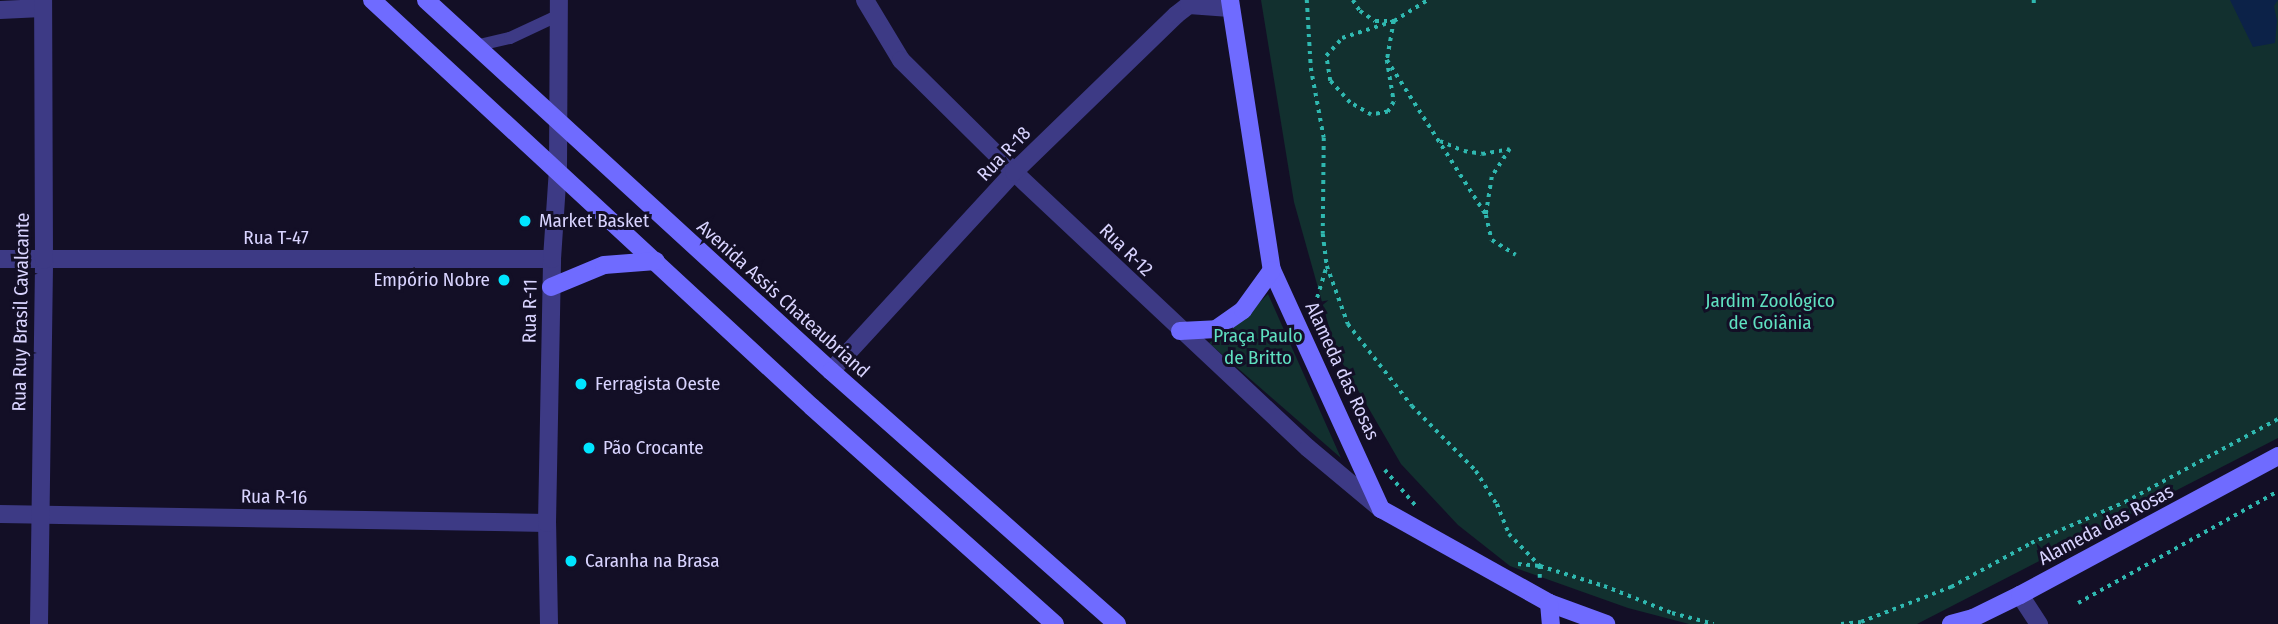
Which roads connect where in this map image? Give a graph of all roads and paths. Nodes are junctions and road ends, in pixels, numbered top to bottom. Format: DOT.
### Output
graph roads {
  1 [pos="372,0"];
  2 [pos="426,0"];
  3 [pos="865,0"];
  4 [pos="1307,0"];
  5 [pos="1353,0"];
  6 [pos="1428,0"];
  7 [pos="42,4"];
  8 [pos="1230,4"];
  9 [pos="559,8"];
  10 [pos="0,9"];
  11 [pos="1394,21"];
  12 [pos="475,46"];
  13 [pos="1387,61"];
  14 [pos="558,122"];
  15 [pos="1438,140"];
  16 [pos="558,169"];
  17 [pos="1014,172"];
  18 [pos="1486,215"];
  19 [pos="1516,255"];
  20 [pos="0,259"];
  21 [pos="552,259"];
  22 [pos="44,260"];
  23 [pos="656,261"];
  24 [pos="1327,266"];
  25 [pos="1272,270"];
  26 [pos="551,287"];
  27 [pos="1311,317"];
  28 [pos="1180,331"];
  29 [pos="831,371"];
  30 [pos="2278,419"];
  31 [pos="2278,456"];
  32 [pos="1384,468"];
  33 [pos="2278,491"];
  34 [pos="1381,509"];
  35 [pos="1422,512"];
  36 [pos="0,514"];
  37 [pos="40,514"];
  38 [pos="547,523"];
  39 [pos="1508,563"];
  40 [pos="1540,566"];
  41 [pos="2020,595"];
  42 [pos="1544,601"];
  43 [pos="2078,603"];
  44 [pos="39,624"];
  45 [pos="549,624"];
  46 [pos="1055,624"];
  47 [pos="1117,624"];
  48 [pos="1550,624"];
  49 [pos="1606,624"];
  50 [pos="1714,624"];
  51 [pos="1841,624"];
  52 [pos="1951,624"];
  53 [pos="2039,624"];
  1 -- 16 [label="main road"];
  2 -- 12 [label="main road, Avenida Assis Chateaubriand"];
  3 -- 17 [label="street, Rua R-12"];
  4 -- 24 [label="path"];
  5 -- 11 [label="path"];
  6 -- 11 [label="path"];
  7 -- 10 [label="street"];
  7 -- 22 [label="street, Rua Ruy Brasil Cavalcante"];
  8 -- 17 [label="street, Rua R-18"];
  8 -- 25 [label="main road, Alameda das Rosas"];
  9 -- 12 [label="lane"];
  9 -- 14 [label="street, Rua R-11"];
  11 -- 13 [label="path"];
  11 -- 13 [label="path"];
  12 -- 14 [label="main road, Avenida Assis Chateaubriand"];
  13 -- 15 [label="path"];
  14 -- 16 [label="street, Rua R-11"];
  14 -- 29 [label="main road, Avenida Assis Chateaubriand"];
  15 -- 18 [label="path"];
  15 -- 18 [label="path"];
  16 -- 21 [label="street, Rua R-11"];
  16 -- 23 [label="main road"];
  17 -- 28 [label="street, Rua R-12"];
  17 -- 29 [label="street, Rua R-18"];
  18 -- 19 [label="path"];
  20 -- 22 [label="street, Rua T-47"];
  21 -- 22 [label="street, Rua T-47"];
  21 -- 26 [label="street, Rua R-11"];
  22 -- 37 [label="street, Rua Ruy Brasil Cavalcante"];
  23 -- 26 [label="main road"];
  23 -- 46 [label="main road"];
  24 -- 27 [label="path"];
  24 -- 40 [label="path"];
  25 -- 28 [label="main road"];
  25 -- 34 [label="main road, Alameda das Rosas"];
  26 -- 38 [label="street, Rua R-11"];
  28 -- 34 [label="street, Rua R-12"];
  29 -- 47 [label="main road, Avenida Assis Chateaubriand"];
  30 -- 51 [label="path"];
  31 -- 41 [label="main road, Alameda das Rosas"];
  32 -- 35 [label="path"];
  33 -- 43 [label="path"];
  34 -- 42 [label="main road"];
  36 -- 37 [label="street, Rua R-16"];
  37 -- 38 [label="street, Rua R-16"];
  37 -- 44 [label="street, Rua Ruy Brasil Cavalcante"];
  38 -- 45 [label="street, Rua R-11"];
  39 -- 40 [label="path"];
  40 -- 42 [label="path"];
  40 -- 50 [label="path"];
  41 -- 52 [label="main road, Alameda das Rosas"];
  41 -- 53 [label="street"];
  42 -- 48 [label="main road"];
  42 -- 49 [label="main road"];
}
